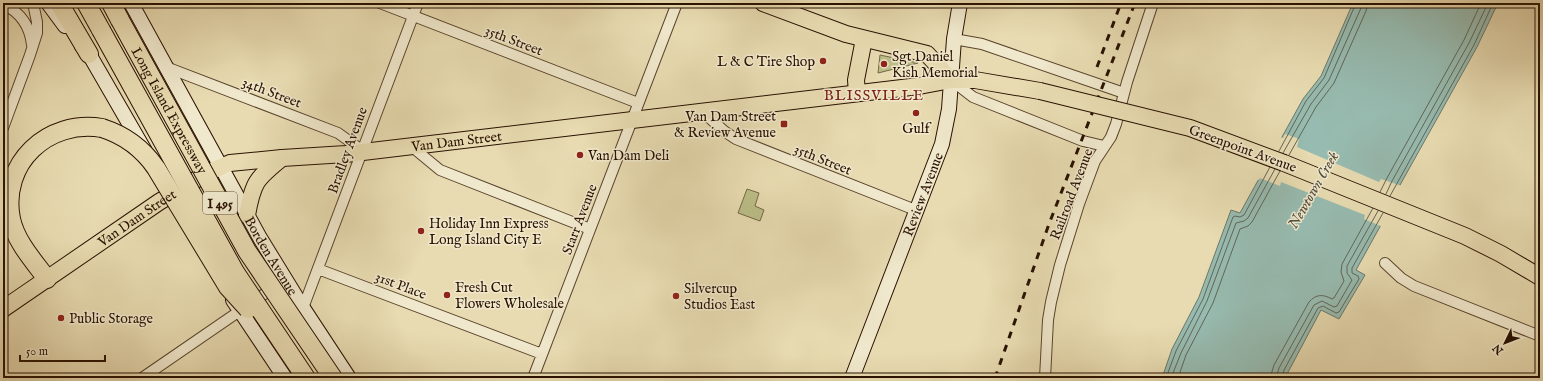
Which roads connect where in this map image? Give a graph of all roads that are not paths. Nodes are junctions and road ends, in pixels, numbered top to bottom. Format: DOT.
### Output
graph roads {
  1 [pos="33,3"];
  2 [pos="48,3"];
  3 [pos="59,3"];
  4 [pos="86,3"];
  5 [pos="111,3"];
  6 [pos="131,3"];
  7 [pos="380,3"];
  8 [pos="418,3"];
  9 [pos="677,3"];
  10 [pos="764,3"];
  11 [pos="960,3"];
  12 [pos="1153,3"];
  13 [pos="3,4"];
  14 [pos="413,16"];
  15 [pos="864,39"];
  16 [pos="954,39"];
  17 [pos="32,47"];
  18 [pos="89,54"];
  19 [pos="166,67"];
  20 [pos="951,80"];
  21 [pos="857,93"];
  22 [pos="1124,93"];
  23 [pos="638,103"];
  24 [pos="703,112"];
  25 [pos="631,121"];
  26 [pos="3,128"];
  27 [pos="411,146"];
  28 [pos="1104,146"];
  29 [pos="363,151"];
  30 [pos="282,158"];
  31 [pos="220,166"];
  32 [pos="170,195"];
  33 [pos="918,210"];
  34 [pos="247,214"];
  35 [pos="590,229"];
  36 [pos="1385,263"];
  37 [pos="318,269"];
  38 [pos="1540,277"];
  39 [pos="48,279"];
  40 [pos="285,280"];
  41 [pos="303,308"];
  42 [pos="3,309"];
  43 [pos="240,311"];
  44 [pos="1540,336"];
  45 [pos="542,354"];
  46 [pos="142,378"];
  47 [pos="285,378"];
  48 [pos="307,378"];
  49 [pos="333,378"];
  50 [pos="349,378"];
  51 [pos="532,378"];
  52 [pos="852,378"];
  53 [pos="1046,378"];
  1 -- 17 [label="street"];
  2 -- 18 [label="main road"];
  3 -- 18 [label="highway"];
  4 -- 48 [label="highway, Long Island Expressway / I 495, bridge"];
  5 -- 49 [label="highway, Long Island Expressway / I 495, bridge"];
  6 -- 19 [label="main road, Borden Avenue"];
  7 -- 14 [label="street, 35th Street"];
  8 -- 14 [label="street, Bradley Avenue"];
  9 -- 23 [label="street, Starr Avenue"];
  10 -- 15 [label="main road"];
  11 -- 16 [label="main road, Review Avenue"];
  12 -- 22 [label="street, Railroad Avenue"];
  13 -- 17 [label="street"];
  14 -- 23 [label="street, 35th Street"];
  14 -- 29 [label="street, Bradley Avenue"];
  15 -- 20 [label="main road"];
  15 -- 21 [label="main road"];
  16 -- 20 [label="main road, Review Avenue"];
  16 -- 22 [label="street"];
  17 -- 26 [label="street"];
  18 -- 32 [label="main road"];
  19 -- 29 [label="street, 34th Street"];
  19 -- 31 [label="main road, Borden Avenue"];
  20 -- 21 [label="main road, Van Dam Street"];
  20 -- 28 [label="street"];
  20 -- 33 [label="main road, Review Avenue"];
  20 -- 38 [label="main road, Greenpoint Avenue, bridge"];
  21 -- 24 [label="main road, Van Dam Street"];
  22 -- 28 [label="street, Railroad Avenue"];
  23 -- 25 [label="street, Starr Avenue"];
  24 -- 25 [label="main road, Van Dam Street"];
  24 -- 33 [label="street, 35th Street"];
  25 -- 27 [label="main road, Van Dam Street"];
  25 -- 35 [label="street, Starr Avenue"];
  27 -- 29 [label="main road, Van Dam Street"];
  27 -- 35 [label="street"];
  28 -- 53 [label="street, Railroad Avenue"];
  29 -- 30 [label="main road, Van Dam Street"];
  29 -- 37 [label="street, Bradley Avenue"];
  30 -- 31 [label="main road, Van Dam Street"];
  30 -- 34 [label="main road"];
  31 -- 32 [label="main road, Van Dam Street"];
  31 -- 34 [label="main road, Borden Avenue"];
  32 -- 39 [label="main road, Van Dam Street"];
  32 -- 43 [label="main road"];
  33 -- 52 [label="main road, Review Avenue"];
  34 -- 40 [label="main road, Borden Avenue"];
  35 -- 45 [label="street, Starr Avenue"];
  36 -- 44 [label="street"];
  37 -- 41 [label="street, Bradley Avenue"];
  37 -- 45 [label="street, 31st Place"];
  39 -- 42 [label="main road, Van Dam Street"];
  39 -- 48 [label="highway, bridge"];
  40 -- 41 [label="main road, Borden Avenue"];
  40 -- 43 [label="street"];
  41 -- 50 [label="main road, Borden Avenue"];
  43 -- 46 [label="street"];
  43 -- 47 [label="main road"];
  45 -- 51 [label="street, Starr Avenue"];
}
